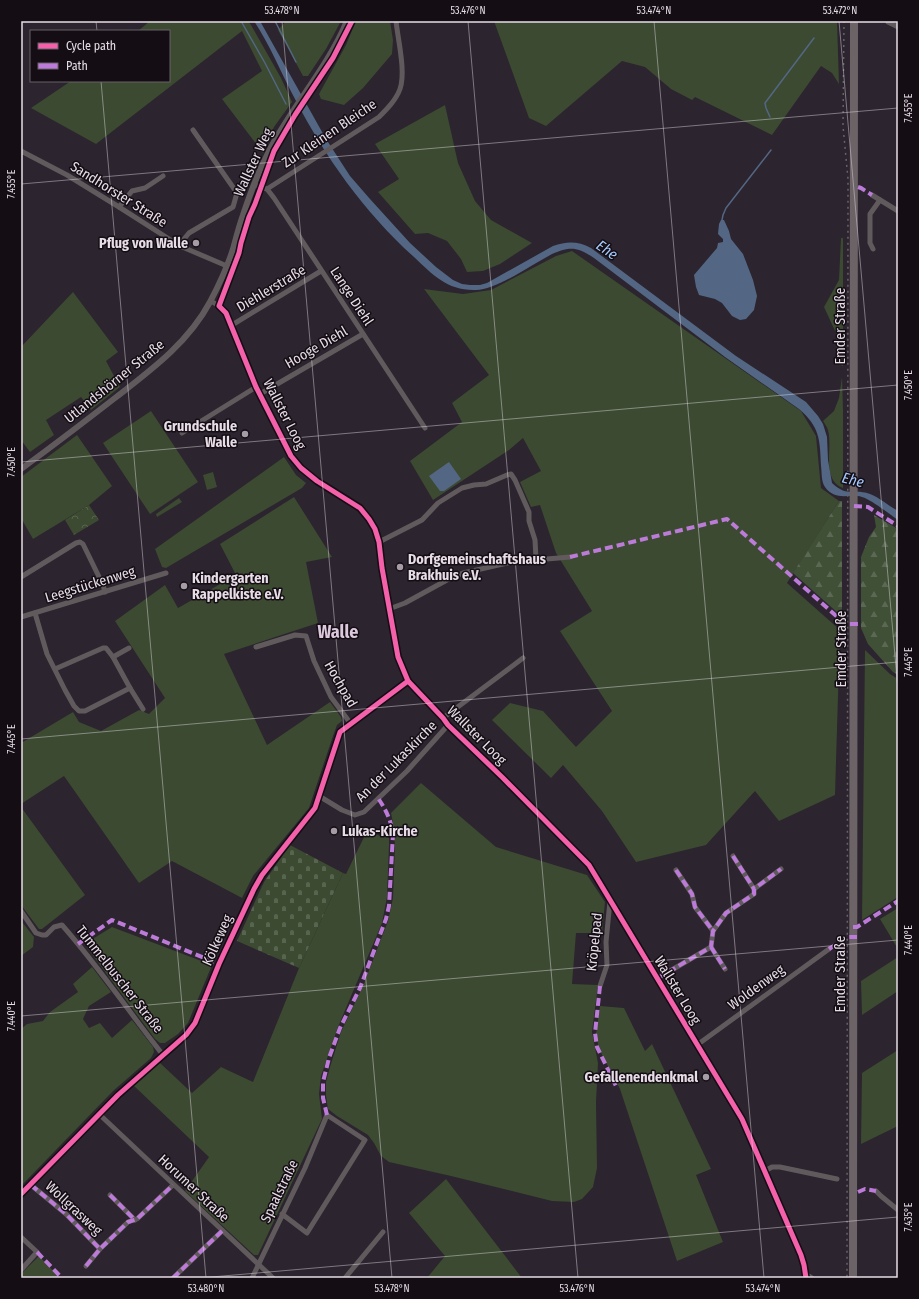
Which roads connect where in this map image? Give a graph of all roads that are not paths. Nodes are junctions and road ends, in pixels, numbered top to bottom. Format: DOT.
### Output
graph roads {
  1 [pos="347,21"];
  2 [pos="396,21"];
  3 [pos="854,21"];
  4 [pos="888,22"];
  5 [pos="898,27"];
  6 [pos="193,130"];
  7 [pos="21,151"];
  8 [pos="163,176"];
  9 [pos="254,185"];
  10 [pos="267,189"];
  11 [pos="872,195"];
  12 [pos="880,200"];
  13 [pos="119,206"];
  14 [pos="898,210"];
  15 [pos="180,246"];
  16 [pos="873,249"];
  17 [pos="227,266"];
  18 [pos="321,271"];
  19 [pos="211,301"];
  20 [pos="232,325"];
  21 [pos="363,334"];
  22 [pos="256,387"];
  23 [pos="260,394"];
  24 [pos="425,428"];
  25 [pos="182,433"];
  26 [pos="21,469"];
  27 [pos="379,542"];
  28 [pos="570,557"];
  29 [pos="536,559"];
  30 [pos="166,573"];
  31 [pos="21,577"];
  32 [pos="105,592"];
  33 [pos="389,609"];
  34 [pos="35,613"];
  35 [pos="21,617"];
  36 [pos="256,647"];
  37 [pos="129,648"];
  38 [pos="113,657"];
  39 [pos="523,658"];
  40 [pos="55,669"];
  41 [pos="408,681"];
  42 [pos="130,688"];
  43 [pos="143,709"];
  44 [pos="443,718"];
  45 [pos="351,724"];
  46 [pos="448,725"];
  47 [pos="319,796"];
  48 [pos="733,856"];
  49 [pos="782,869"];
  50 [pos="676,870"];
  51 [pos="754,889"];
  52 [pos="610,901"];
  53 [pos="21,911"];
  54 [pos="713,931"];
  55 [pos="711,946"];
  56 [pos="829,949"];
  57 [pos="725,969"];
  58 [pos="658,978"];
  59 [pos="600,986"];
  60 [pos="697,1045"];
  61 [pos="163,1055"];
  62 [pos="99,1114"];
  63 [pos="765,1171"];
  64 [pos="837,1179"];
  65 [pos="30,1185"];
  66 [pos="173,1185"];
  67 [pos="876,1191"];
  68 [pos="21,1194"];
  69 [pos="110,1194"];
  70 [pos="898,1210"];
  71 [pos="282,1214"];
  72 [pos="135,1220"];
  73 [pos="222,1231"];
  74 [pos="383,1232"];
  75 [pos="21,1236"];
  76 [pos="100,1249"];
  77 [pos="259,1265"];
  78 [pos="86,1266"];
  79 [pos="21,1270"];
  80 [pos="806,1277"];
  81 [pos="172,1278"];
  82 [pos="252,1278"];
  83 [pos="272,1278"];
  84 [pos="345,1278"];
  85 [pos="812,1278"];
  86 [pos="853,1278"];
  1 -- 9 [label="street, Wallster Weg"];
  2 -- 10 [label="street, Zur Kleinen Bleiche"];
  3 -- 86 [label="main road, Emder Straße"];
  4 -- 5 [label="street"];
  6 -- 15 [label="street"];
  7 -- 13 [label="street, Sandhorster Straße"];
  8 -- 13 [label="street"];
  9 -- 10 [label="street"];
  9 -- 17 [label="street, Wallster Weg"];
  10 -- 18 [label="street, Lange Diehl"];
  11 -- 12 [label="street"];
  12 -- 14 [label="street"];
  12 -- 16 [label="street"];
  13 -- 15 [label="street, Sandhorster Straße"];
  15 -- 17 [label="street, Sandhorster Straße"];
  17 -- 19 [label="street, Wallster Weg"];
  18 -- 20 [label="street, Diehlerstraße"];
  18 -- 21 [label="street, Lange Diehl"];
  19 -- 20 [label="street, Wallster Loog"];
  19 -- 26 [label="street, Utlandshörner Straße"];
  20 -- 22 [label="street, Wallster Loog"];
  21 -- 23 [label="street, Hooge Diehl"];
  21 -- 24 [label="street, Lange Diehl"];
  22 -- 23 [label="street, Wallster Loog"];
  22 -- 25 [label="street, Wallster Loog"];
  23 -- 27 [label="street, Wallster Loog"];
  27 -- 29 [label="street"];
  27 -- 33 [label="street, Wallster Loog"];
  28 -- 29 [label="street"];
  29 -- 33 [label="street"];
  30 -- 32 [label="street, Leegstückenweg"];
  31 -- 32 [label="street"];
  32 -- 34 [label="street, Leegstückenweg"];
  33 -- 41 [label="street, Wallster Loog"];
  34 -- 35 [label="street, Leegstückenweg"];
  34 -- 40 [label="street"];
  36 -- 45 [label="street, Hochpad"];
  37 -- 38 [label="street"];
  38 -- 40 [label="street"];
  38 -- 42 [label="street"];
  39 -- 44 [label="street"];
  40 -- 42 [label="street"];
  41 -- 44 [label="street, Wallster Loog"];
  41 -- 45 [label="street, Kölkeweg"];
  42 -- 43 [label="street"];
  44 -- 46 [label="street, Wallster Loog"];
  45 -- 47 [label="street, Kölkeweg"];
  46 -- 47 [label="street, An der Lukaskirche"];
  46 -- 52 [label="street, Wallster Loog"];
  47 -- 61 [label="street, Kölkeweg"];
  48 -- 51 [label="street"];
  49 -- 51 [label="street"];
  50 -- 54 [label="street"];
  51 -- 54 [label="street"];
  52 -- 58 [label="street, Wallster Loog"];
  52 -- 59 [label="street, Kröpelpad"];
  53 -- 61 [label="street, Tummelbuscher Straße"];
  54 -- 55 [label="street"];
  55 -- 57 [label="street"];
  55 -- 58 [label="street"];
  56 -- 60 [label="street, Woldenweg"];
  58 -- 60 [label="street, Wallster Loog"];
  60 -- 63 [label="street, Wallster Loog"];
  61 -- 62 [label="street, Kölkeweg"];
  62 -- 65 [label="street, Kölkeweg"];
  62 -- 66 [label="street, Horumer Straße"];
  63 -- 64 [label="street"];
  63 -- 80 [label="street, Wallster Loog"];
  65 -- 68 [label="street, Kölkeweg"];
  65 -- 76 [label="street, Wollgrasweg"];
  66 -- 72 [label="street, Wollgrasweg"];
  66 -- 73 [label="street, Horumer Straße"];
  67 -- 70 [label="street"];
  69 -- 72 [label="street"];
  71 -- 71 [label="street, Spaalstraße"];
  71 -- 77 [label="street, Spaalstraße"];
  72 -- 76 [label="street, Wollgrasweg"];
  73 -- 77 [label="street, Horumer Straße"];
  73 -- 81 [label="street"];
  74 -- 84 [label="street"];
  75 -- 79 [label="street"];
  76 -- 78 [label="street, Wollgrasweg"];
  77 -- 82 [label="street, Spaalstraße"];
  77 -- 83 [label="street, Horumer Straße"];
  80 -- 85 [label="street"];
}
